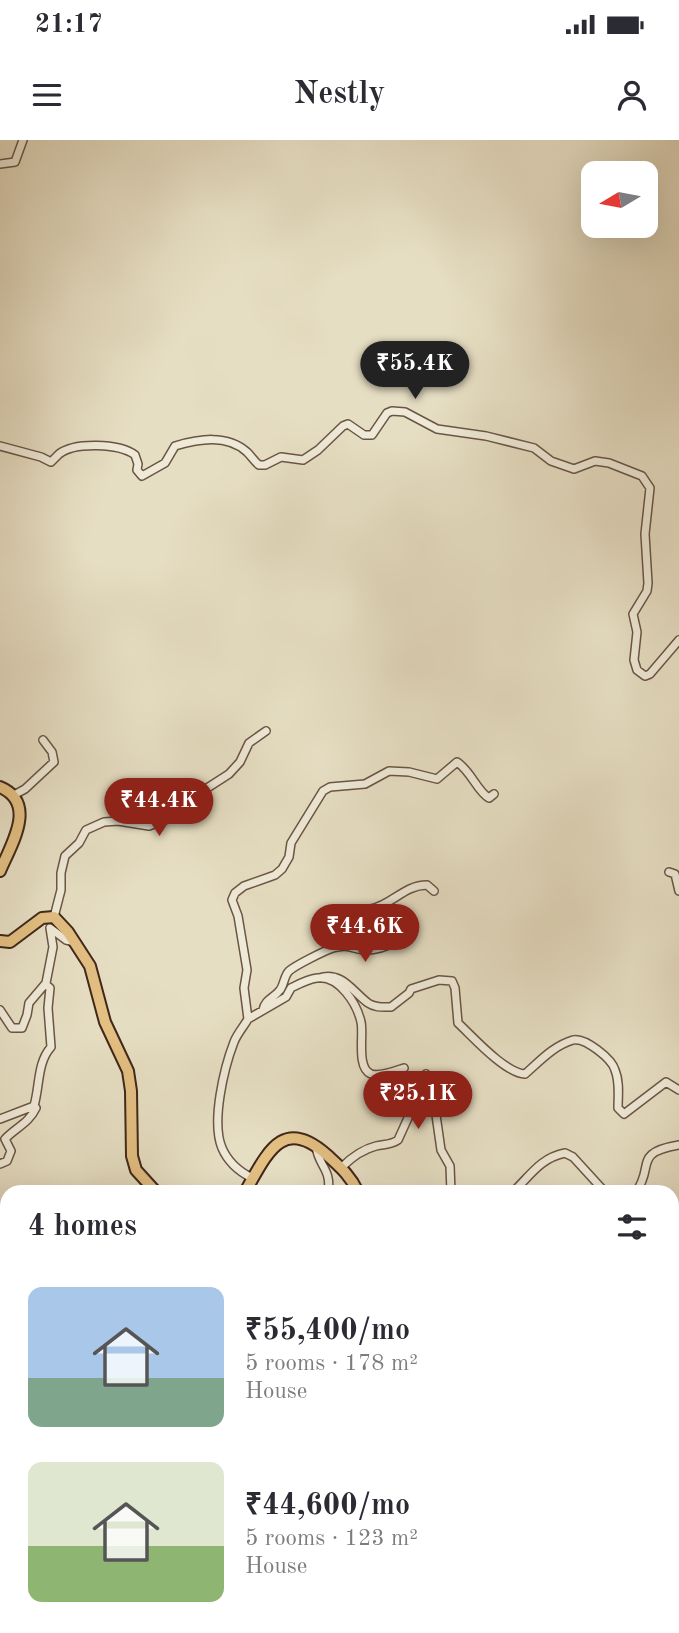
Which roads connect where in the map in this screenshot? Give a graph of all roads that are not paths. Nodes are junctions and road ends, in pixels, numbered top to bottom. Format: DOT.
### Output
graph roads {
  1 [pos="23,140"];
  2 [pos="0,164"];
  3 [pos="0,446"];
  4 [pos="679,640"];
  5 [pos="266,731"];
  6 [pos="43,740"];
  7 [pos="0,787"];
  8 [pos="494,794"];
  9 [pos="14,795"];
  10 [pos="0,872"];
  11 [pos="669,872"];
  12 [pos="434,891"];
  13 [pos="679,891"];
  14 [pos="54,917"];
  15 [pos="0,940"];
  16 [pos="75,943"];
  17 [pos="318,978"];
  18 [pos="46,984"];
  19 [pos="0,1010"];
  20 [pos="263,1010"];
  21 [pos="248,1019"];
  22 [pos="404,1069"];
  23 [pos="679,1090"];
  24 [pos="34,1106"];
  25 [pos="0,1119"];
  26 [pos="316,1145"];
  27 [pos="679,1145"];
  28 [pos="0,1164"];
  29 [pos="342,1167"];
  30 [pos="253,1178"];
  31 [pos="150,1185"];
  32 [pos="249,1185"];
  33 [pos="329,1185"];
  34 [pos="354,1185"];
  35 [pos="451,1185"];
  36 [pos="519,1185"];
  37 [pos="599,1185"];
  38 [pos="641,1185"];
  1 -- 2 [label="street"];
  3 -- 4 [label="street"];
  5 -- 14 [label="street"];
  6 -- 9 [label="street"];
  7 -- 9 [label="main road"];
  8 -- 21 [label="street"];
  9 -- 10 [label="main road"];
  11 -- 13 [label="street"];
  12 -- 20 [label="street"];
  14 -- 15 [label="main road"];
  14 -- 16 [label="main road"];
  16 -- 18 [label="street"];
  16 -- 31 [label="main road"];
  17 -- 20 [label="street"];
  17 -- 22 [label="street"];
  17 -- 23 [label="street"];
  18 -- 19 [label="street"];
  18 -- 24 [label="street"];
  20 -- 21 [label="street"];
  21 -- 30 [label="street"];
  24 -- 25 [label="street"];
  24 -- 28 [label="street"];
  26 -- 29 [label="main road"];
  26 -- 30 [label="main road"];
  26 -- 33 [label="street"];
  27 -- 38 [label="street"];
  29 -- 34 [label="main road"];
  29 -- 35 [label="street"];
  30 -- 32 [label="main road"];
  36 -- 37 [label="street"];
}
